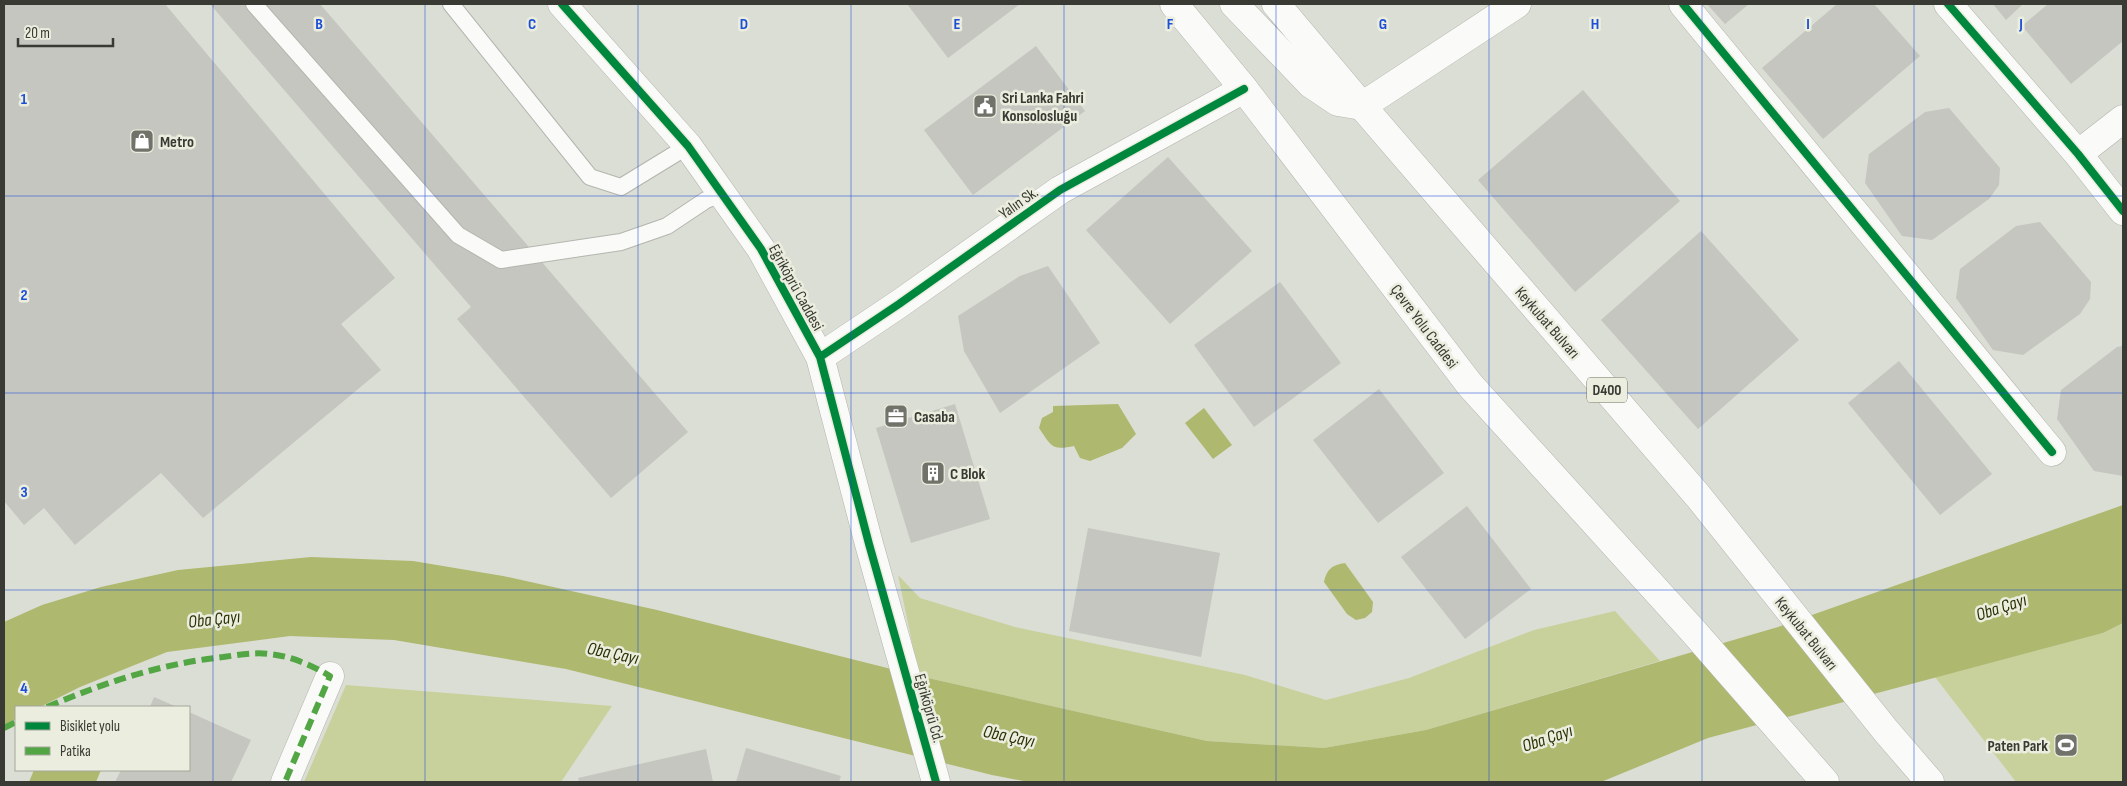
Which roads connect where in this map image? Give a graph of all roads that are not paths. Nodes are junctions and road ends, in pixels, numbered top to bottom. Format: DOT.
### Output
graph roads {
  1 [pos="254,4"];
  2 [pos="451,4"];
  3 [pos="562,4"];
  4 [pos="1174,4"];
  5 [pos="1234,4"];
  6 [pos="1276,4"];
  7 [pos="1518,4"];
  8 [pos="1683,4"];
  9 [pos="1948,4"];
  10 [pos="1244,90"];
  11 [pos="1362,106"];
  12 [pos="2123,119"];
  13 [pos="688,146"];
  14 [pos="2078,154"];
  15 [pos="722,194"];
  16 [pos="2123,211"];
  17 [pos="820,356"];
  18 [pos="2052,452"];
  19 [pos="896,641"];
  20 [pos="330,676"];
  21 [pos="285,782"];
  22 [pos="936,782"];
  23 [pos="1824,782"];
  24 [pos="1930,782"];
  1 -- 15 [label="lane"];
  2 -- 13 [label="lane"];
  3 -- 13 [label="main road, Eğriköprü Caddesi"];
  4 -- 10 [label="main road, Çevre Yolu Caddesi"];
  5 -- 11 [label="main road"];
  6 -- 11 [label="main road, Keykubat Bulvarı / D400"];
  7 -- 11 [label="main road"];
  8 -- 18 [label="main road"];
  9 -- 14 [label="main road"];
  10 -- 17 [label="main road, Yalın Sk."];
  10 -- 23 [label="main road, Çevre Yolu Caddesi"];
  11 -- 24 [label="main road, Keykubat Bulvarı / D400"];
  12 -- 14 [label="main road"];
  13 -- 15 [label="main road, Eğriköprü Caddesi"];
  14 -- 16 [label="main road"];
  15 -- 17 [label="main road, Eğriköprü Caddesi"];
  17 -- 19 [label="main road, Eğriköprü Caddesi"];
  19 -- 22 [label="main road, Eğriköprü Cd."];
  20 -- 21 [label="main road"];
}
